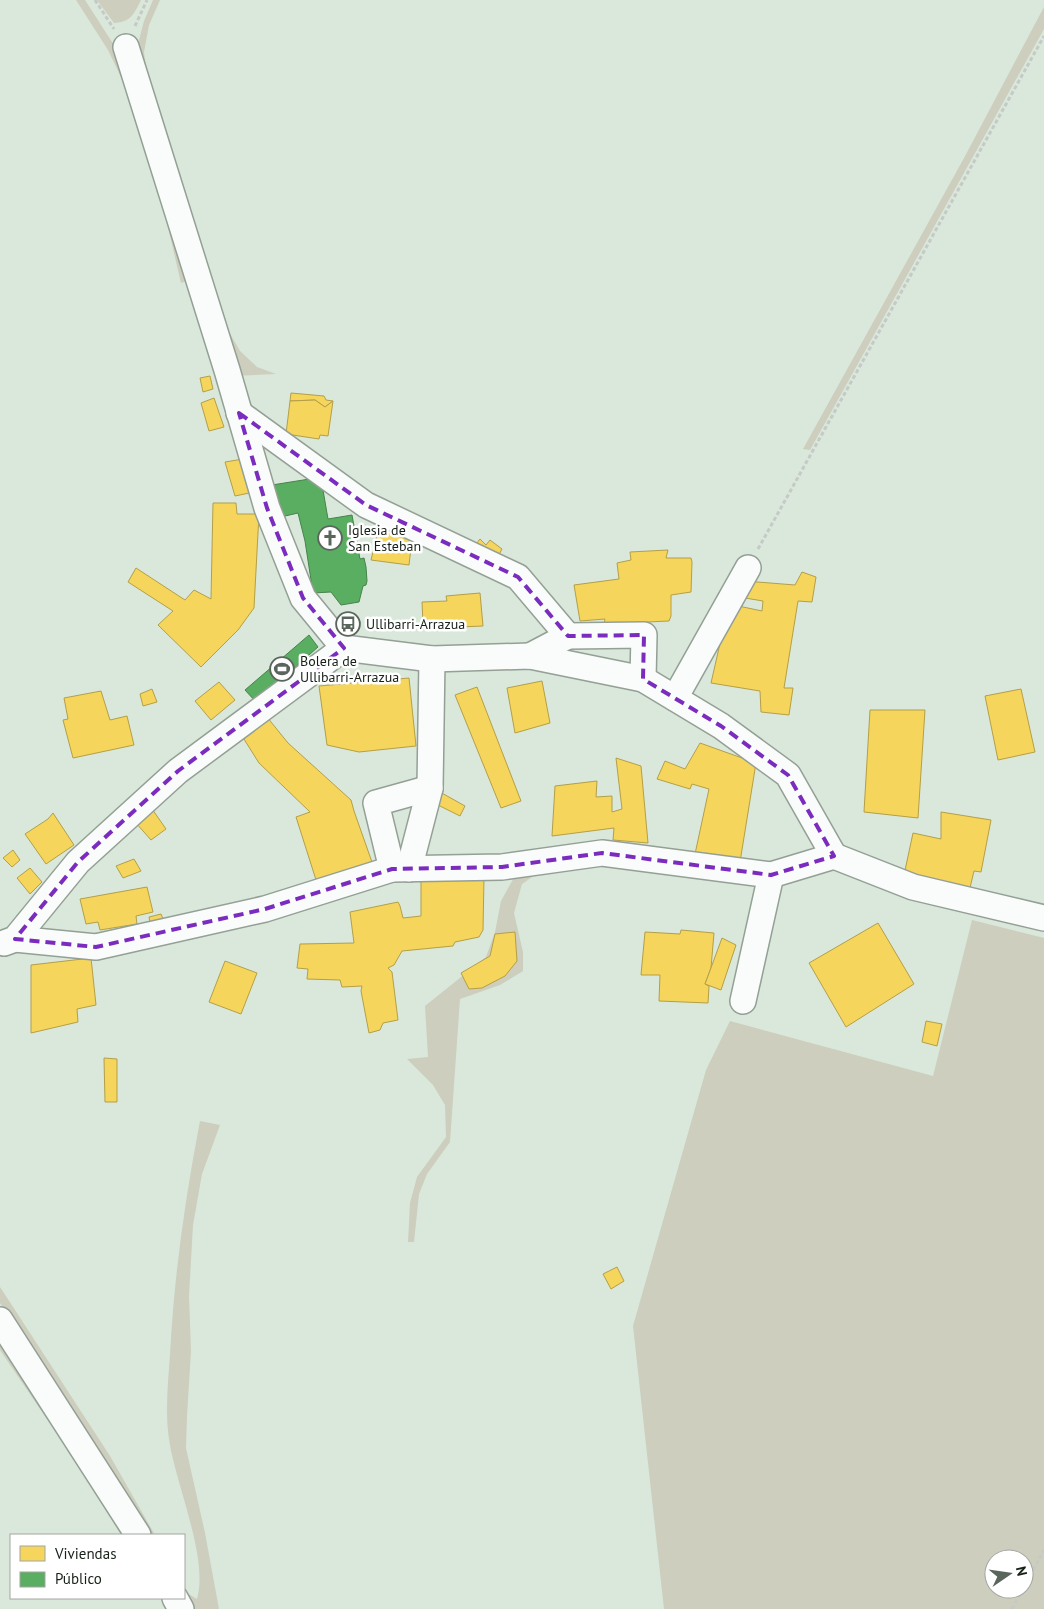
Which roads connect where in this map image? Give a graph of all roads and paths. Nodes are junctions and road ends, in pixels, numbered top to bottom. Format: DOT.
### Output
graph roads {
  1 [pos="95,0"];
  2 [pos="147,0"];
  3 [pos="1044,36"];
  4 [pos="126,47"];
  5 [pos="239,413"];
  6 [pos="748,568"];
  7 [pos="568,636"];
  8 [pos="344,648"];
  9 [pos="530,656"];
  10 [pos="432,659"];
  11 [pos="643,679"];
  12 [pos="674,698"];
  13 [pos="430,788"];
  14 [pos="834,856"];
  15 [pos="400,869"];
  16 [pos="771,876"];
  17 [pos="1044,918"];
  18 [pos="8,942"];
  19 [pos="743,1000"];
  20 [pos="0,1320"];
  21 [pos="137,1534"];
  22 [pos="1044,1550"];
  23 [pos="1034,1568"];
  1 -- 4 [label="path"];
  2 -- 4 [label="path"];
  3 -- 6 [label="path"];
  4 -- 5 [label="street"];
  5 -- 7 [label="street"];
  5 -- 8 [label="street"];
  6 -- 12 [label="street"];
  7 -- 9 [label="street"];
  7 -- 11 [label="street"];
  8 -- 10 [label="street"];
  8 -- 18 [label="street"];
  9 -- 10 [label="street"];
  9 -- 11 [label="street"];
  10 -- 13 [label="street"];
  11 -- 12 [label="street"];
  12 -- 14 [label="street"];
  13 -- 15 [label="street"];
  13 -- 15 [label="street"];
  14 -- 16 [label="street"];
  14 -- 17 [label="street"];
  15 -- 16 [label="street"];
  15 -- 18 [label="street"];
  16 -- 19 [label="street"];
  20 -- 21 [label="street"];
  22 -- 23 [label="path"];
}
